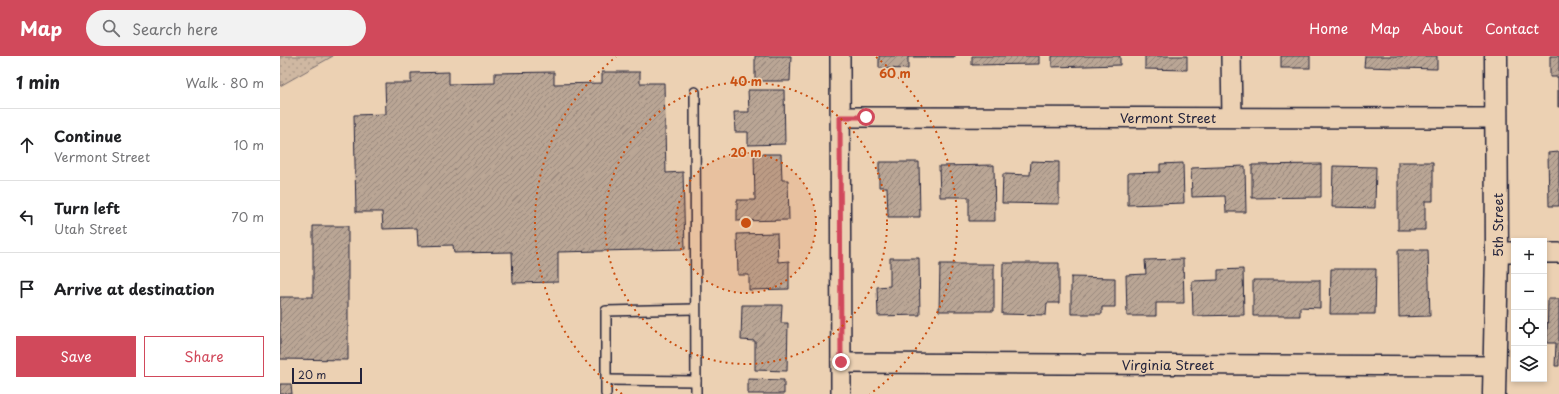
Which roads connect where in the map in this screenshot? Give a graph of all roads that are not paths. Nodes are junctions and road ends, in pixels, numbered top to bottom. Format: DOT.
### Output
graph roads {
  1 [pos="840,56"];
  2 [pos="1231,56"];
  3 [pos="1496,56"];
  4 [pos="694,92"];
  5 [pos="840,117"];
  6 [pos="1232,117"];
  7 [pos="1496,118"];
  8 [pos="1505,252"];
  9 [pos="1547,252"];
  10 [pos="1559,253"];
  11 [pos="696,309"];
  12 [pos="841,362"];
  13 [pos="1495,366"];
  14 [pos="606,380"];
  15 [pos="696,381"];
  16 [pos="606,394"];
  17 [pos="696,394"];
  18 [pos="841,394"];
  19 [pos="1494,394"];
  1 -- 5 [label="street"];
  2 -- 6 [label="street"];
  3 -- 7 [label="street, 5th Street"];
  4 -- 11 [label="lane"];
  5 -- 6 [label="street, Vermont Street"];
  5 -- 12 [label="street"];
  6 -- 7 [label="street, Vermont Street"];
  7 -- 8 [label="street, 5th Street"];
  8 -- 13 [label="street, 5th Street"];
  9 -- 10 [label="street"];
  11 -- 14 [label="lane"];
  11 -- 15 [label="lane"];
  12 -- 13 [label="street, Virginia Street"];
  12 -- 18 [label="street"];
  13 -- 19 [label="street, 5th Street"];
  14 -- 15 [label="lane"];
  14 -- 16 [label="lane"];
  15 -- 17 [label="lane"];
}
